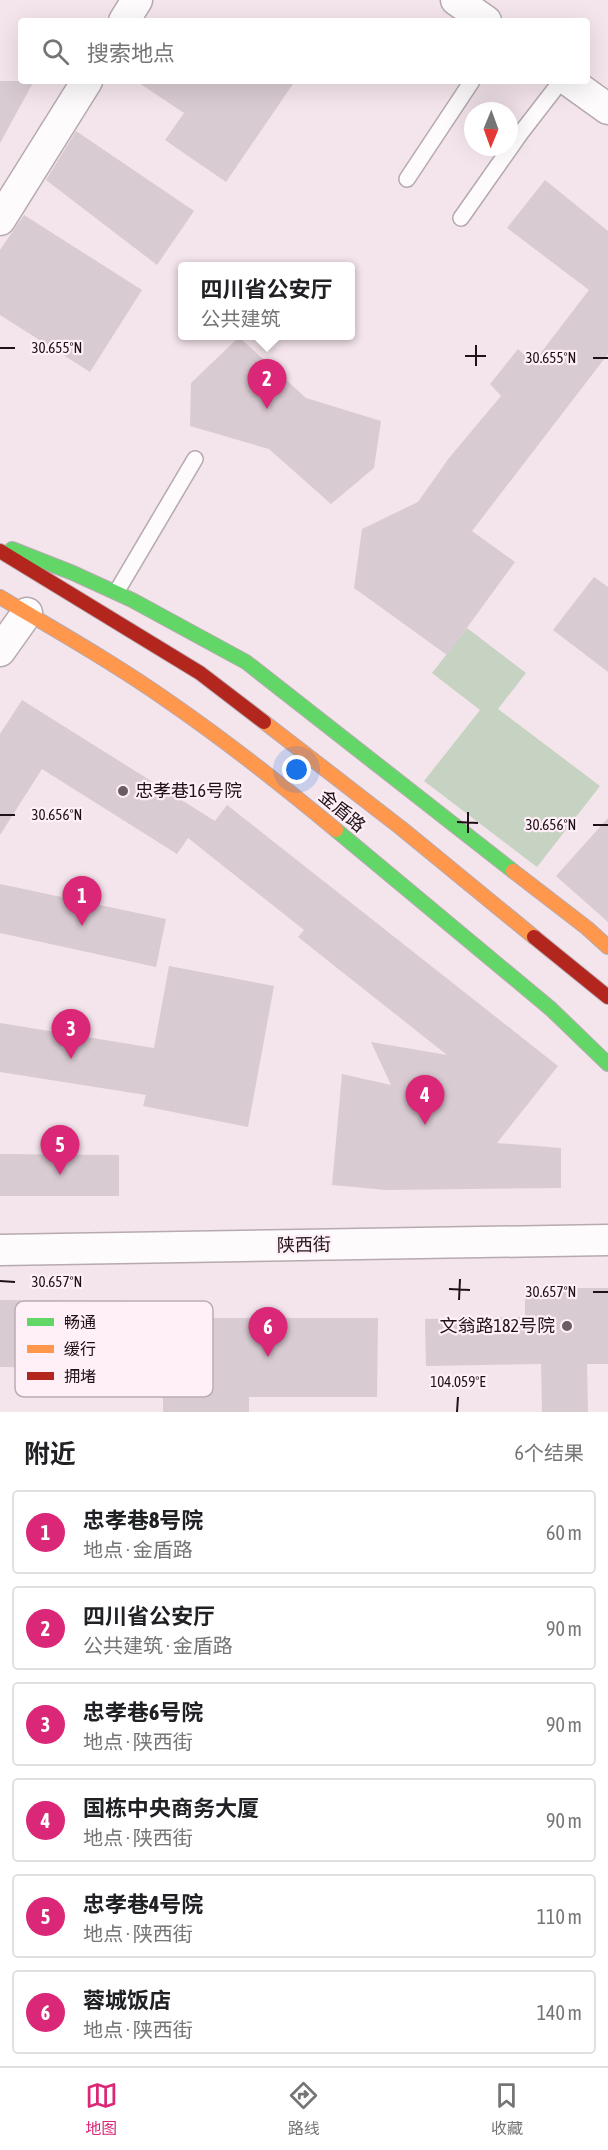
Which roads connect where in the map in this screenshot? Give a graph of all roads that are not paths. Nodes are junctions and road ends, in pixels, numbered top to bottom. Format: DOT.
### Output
graph roads {
  1 [pos="137,0"];
  2 [pos="456,0"];
  3 [pos="126,18"];
  4 [pos="482,18"];
  5 [pos="85,84"];
  6 [pos="470,84"];
  7 [pos="559,84"];
  8 [pos="573,84"];
  9 [pos="608,109"];
  10 [pos="407,179"];
  11 [pos="461,218"];
  12 [pos="0,220"];
  13 [pos="195,459"];
  14 [pos="0,544"];
  15 [pos="0,551"];
  16 [pos="117,591"];
  17 [pos="0,597"];
  18 [pos="27,613"];
  19 [pos="0,651"];
  20 [pos="608,947"];
  21 [pos="608,997"];
  22 [pos="608,1064"];
  23 [pos="608,1240"];
  24 [pos="0,1250"];
  1 -- 3 [label="street"];
  2 -- 4 [label="street"];
  5 -- 12 [label="street"];
  6 -- 10 [label="lane"];
  7 -- 11 [label="lane"];
  8 -- 9 [label="street"];
  13 -- 16 [label="lane"];
  14 -- 16 [label="main road"];
  15 -- 21 [label="main road, 金盾路"];
  16 -- 20 [label="main road"];
  17 -- 18 [label="main road, 金盾路"];
  18 -- 19 [label="street"];
  18 -- 22 [label="main road, 金盾路"];
  23 -- 24 [label="street, 陕西街"];
}
